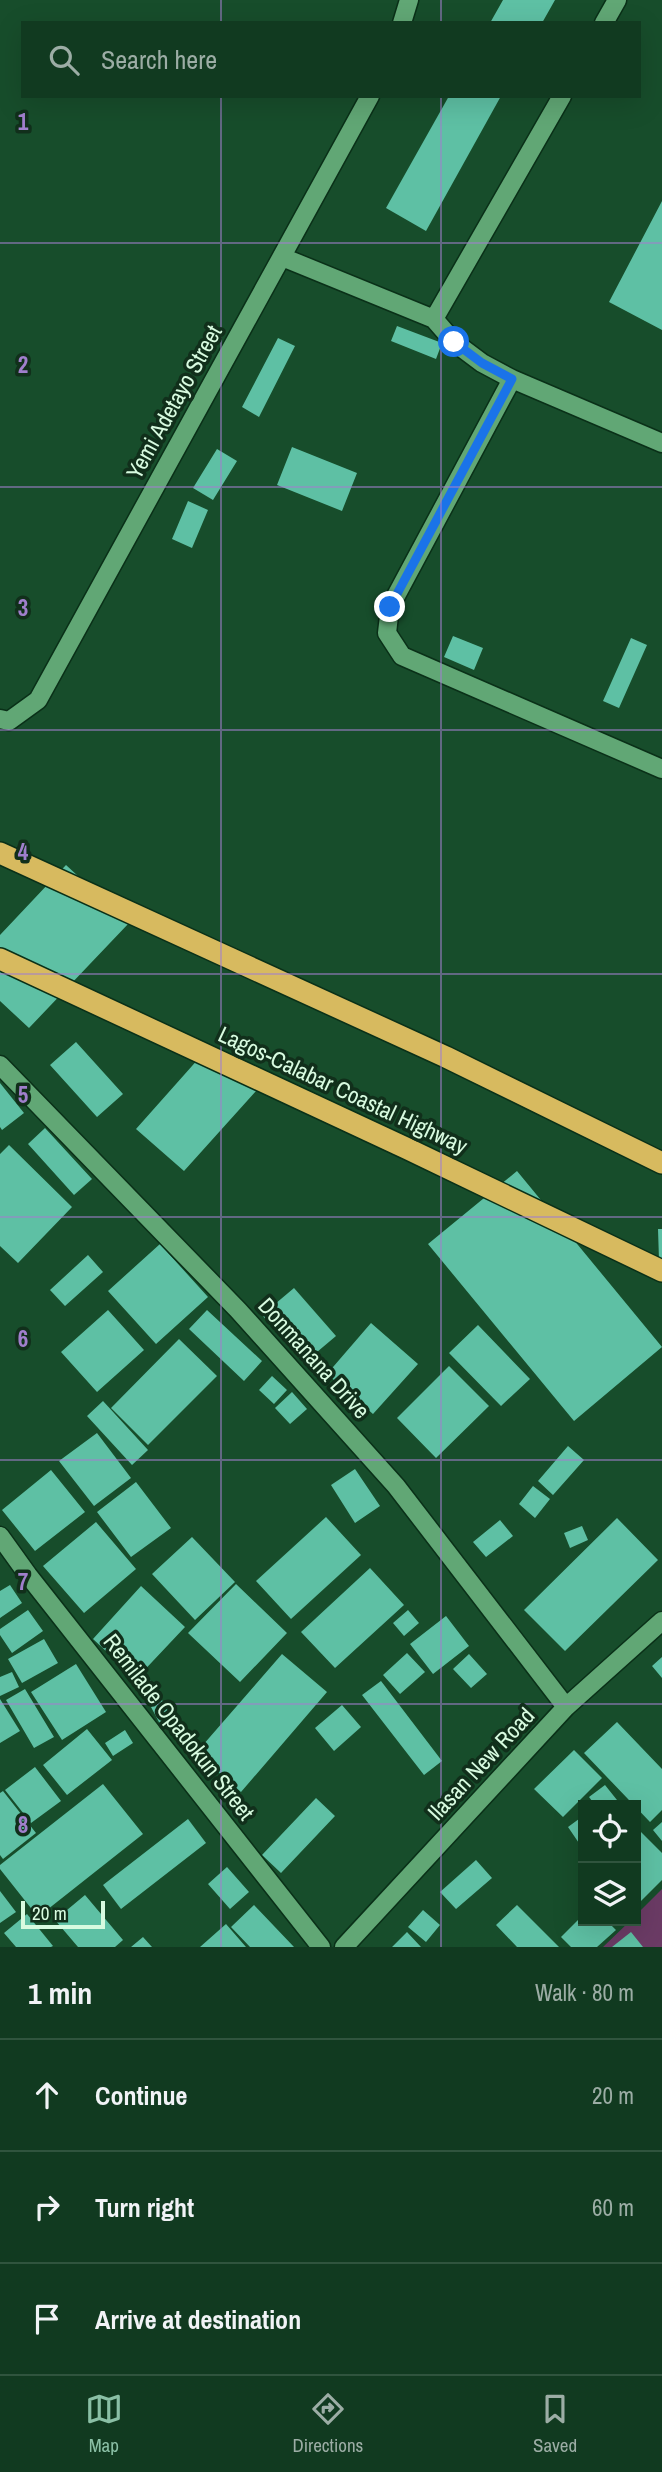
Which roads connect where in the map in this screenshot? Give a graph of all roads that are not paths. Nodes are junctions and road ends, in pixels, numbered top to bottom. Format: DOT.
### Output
graph roads {
  1 [pos="410,0"];
  2 [pos="617,0"];
  3 [pos="403,21"];
  4 [pos="605,21"];
  5 [pos="369,98"];
  6 [pos="561,98"];
  7 [pos="282,257"];
  8 [pos="434,320"];
  9 [pos="512,379"];
  10 [pos="661,440"];
  11 [pos="4,720"];
  12 [pos="662,769"];
  13 [pos="0,853"];
  14 [pos="0,959"];
  15 [pos="0,1065"];
  16 [pos="662,1163"];
  17 [pos="662,1271"];
  18 [pos="0,1536"];
  19 [pos="662,1621"];
  20 [pos="566,1707"];
  21 [pos="321,1947"];
  22 [pos="344,1947"];
  1 -- 3 [label="street"];
  2 -- 4 [label="street"];
  5 -- 7 [label="street, Yemi Adetayo Street"];
  6 -- 8 [label="street"];
  7 -- 8 [label="street"];
  7 -- 11 [label="street, Yemi Adetayo Street"];
  8 -- 9 [label="street"];
  9 -- 10 [label="street"];
  9 -- 12 [label="street"];
  13 -- 16 [label="highway"];
  14 -- 17 [label="highway, Lagos-Calabar Coastal Highway"];
  15 -- 20 [label="street, Donmanana Drive"];
  18 -- 21 [label="street, Remilade Opadokun Street"];
  19 -- 20 [label="street, Ilasan New Road"];
  20 -- 22 [label="street, Ilasan New Road"];
}
